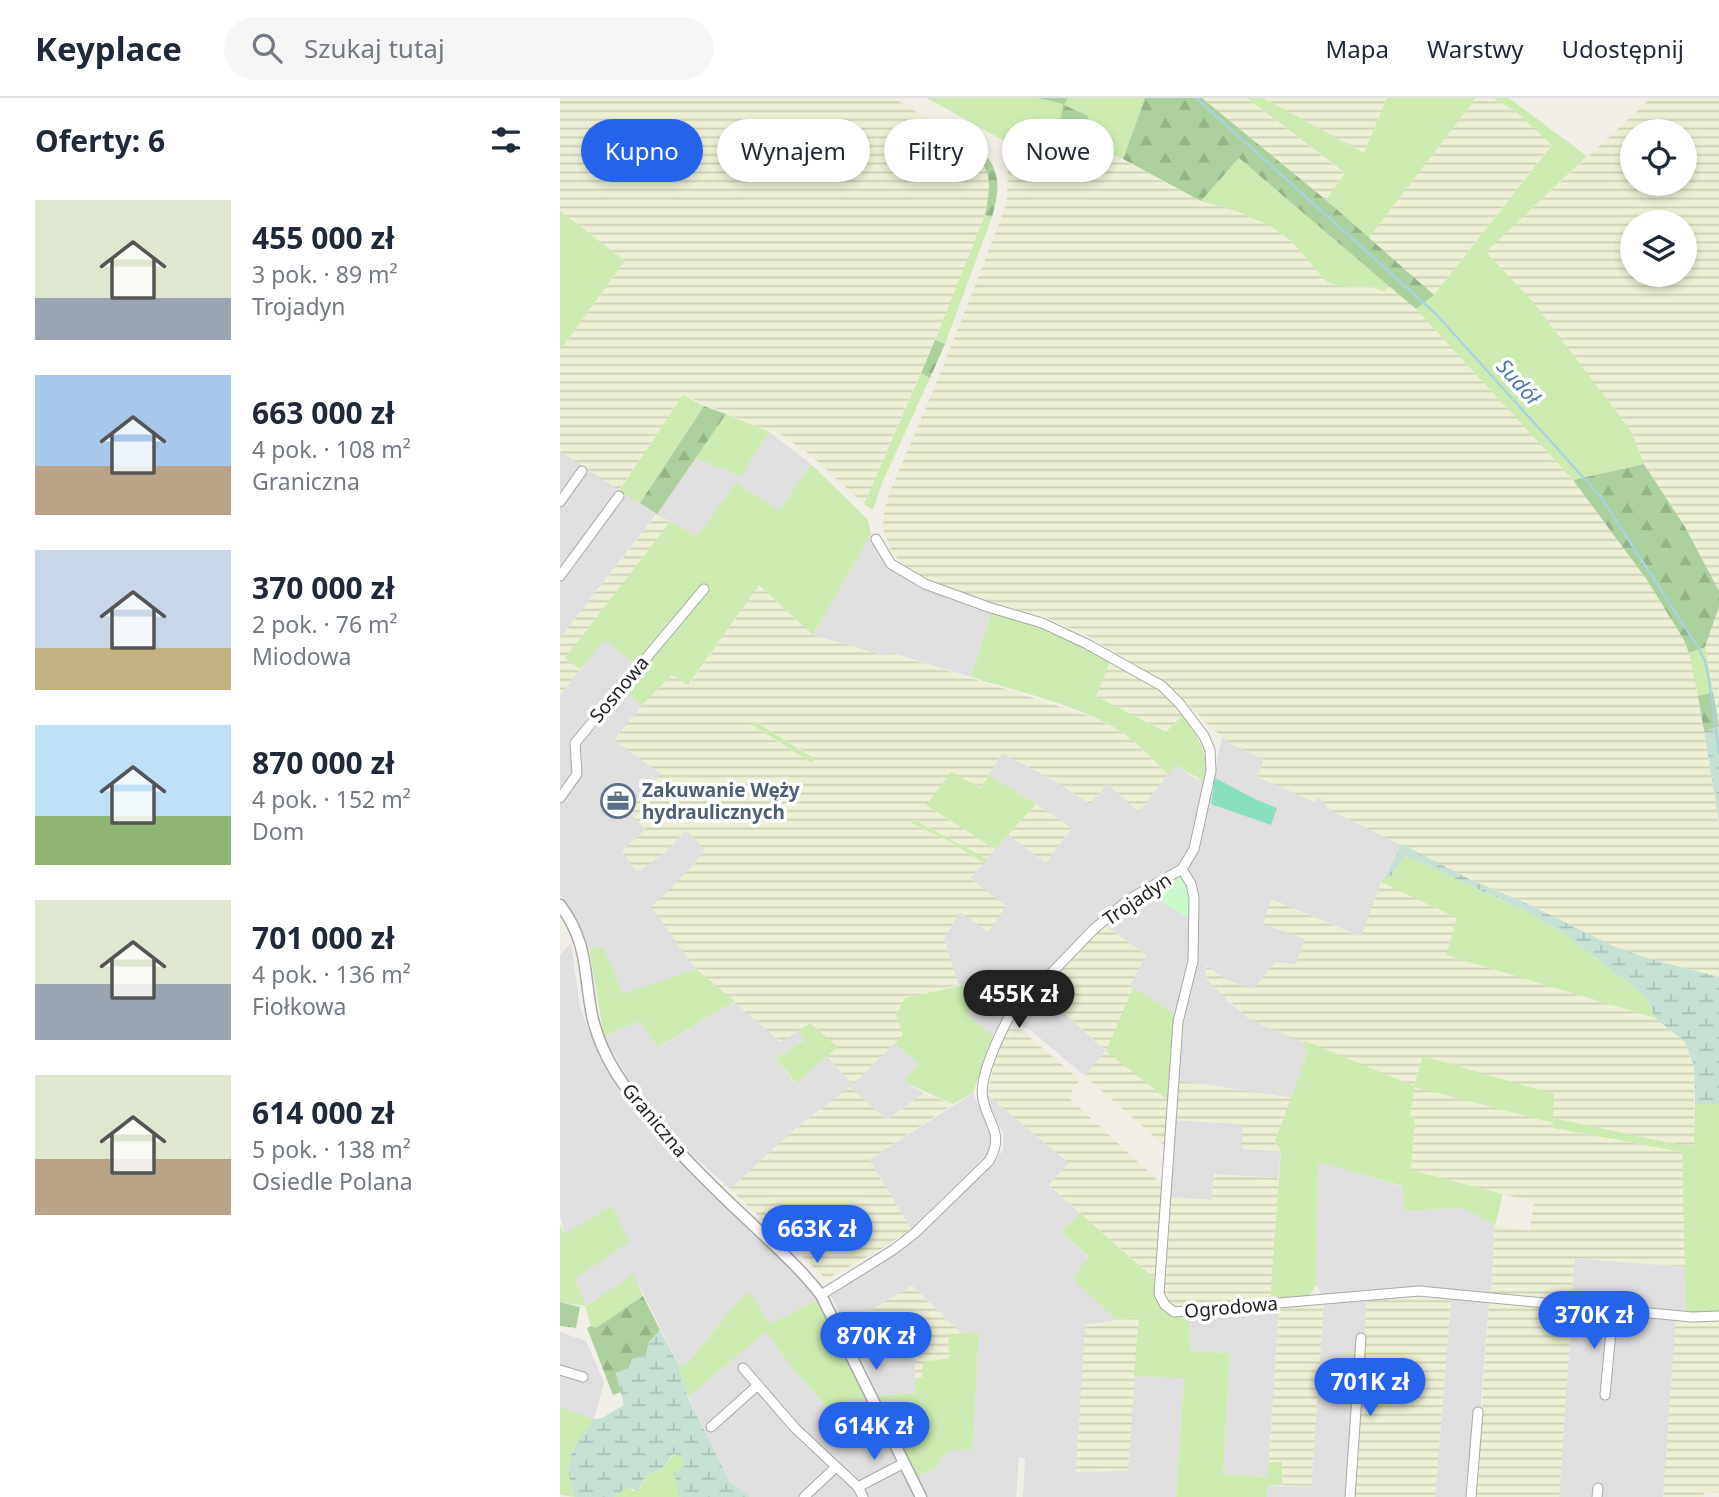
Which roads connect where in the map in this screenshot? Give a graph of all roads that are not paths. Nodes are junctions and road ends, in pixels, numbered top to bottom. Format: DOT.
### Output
graph roads {
  1 [pos="582,471"];
  2 [pos="619,496"];
  3 [pos="560,502"];
  4 [pos="876,539"];
  5 [pos="560,576"];
  6 [pos="704,589"];
  7 [pos="560,798"];
  8 [pos="1182,869"];
  9 [pos="560,905"];
  10 [pos="821,1296"];
  11 [pos="1613,1310"];
  12 [pos="1719,1316"];
  13 [pos="1361,1338"];
  14 [pos="743,1368"];
  15 [pos="560,1370"];
  16 [pos="583,1377"];
  17 [pos="758,1385"];
  18 [pos="1605,1395"];
  19 [pos="1478,1412"];
  20 [pos="711,1427"];
  21 [pos="904,1463"];
  22 [pos="836,1467"];
  23 [pos="858,1487"];
  24 [pos="804,1497"];
  25 [pos="863,1497"];
  26 [pos="921,1497"];
  27 [pos="1350,1497"];
  28 [pos="1471,1497"];
  1 -- 3 [label="street"];
  2 -- 5 [label="street"];
  4 -- 8 [label="street, Trojadyn"];
  6 -- 7 [label="street, Sosnowa"];
  8 -- 10 [label="street, Trojadyn"];
  8 -- 11 [label="street, Ogrodowa"];
  9 -- 10 [label="street, Graniczna"];
  10 -- 21 [label="street, Graniczna"];
  11 -- 12 [label="street, Ogrodowa"];
  11 -- 18 [label="street"];
  13 -- 27 [label="street"];
  14 -- 17 [label="street"];
  15 -- 16 [label="street"];
  17 -- 20 [label="street"];
  17 -- 22 [label="street"];
  19 -- 28 [label="street"];
  21 -- 23 [label="street"];
  21 -- 26 [label="street, Graniczna"];
  22 -- 23 [label="street"];
  22 -- 24 [label="street"];
  23 -- 25 [label="street"];
}
